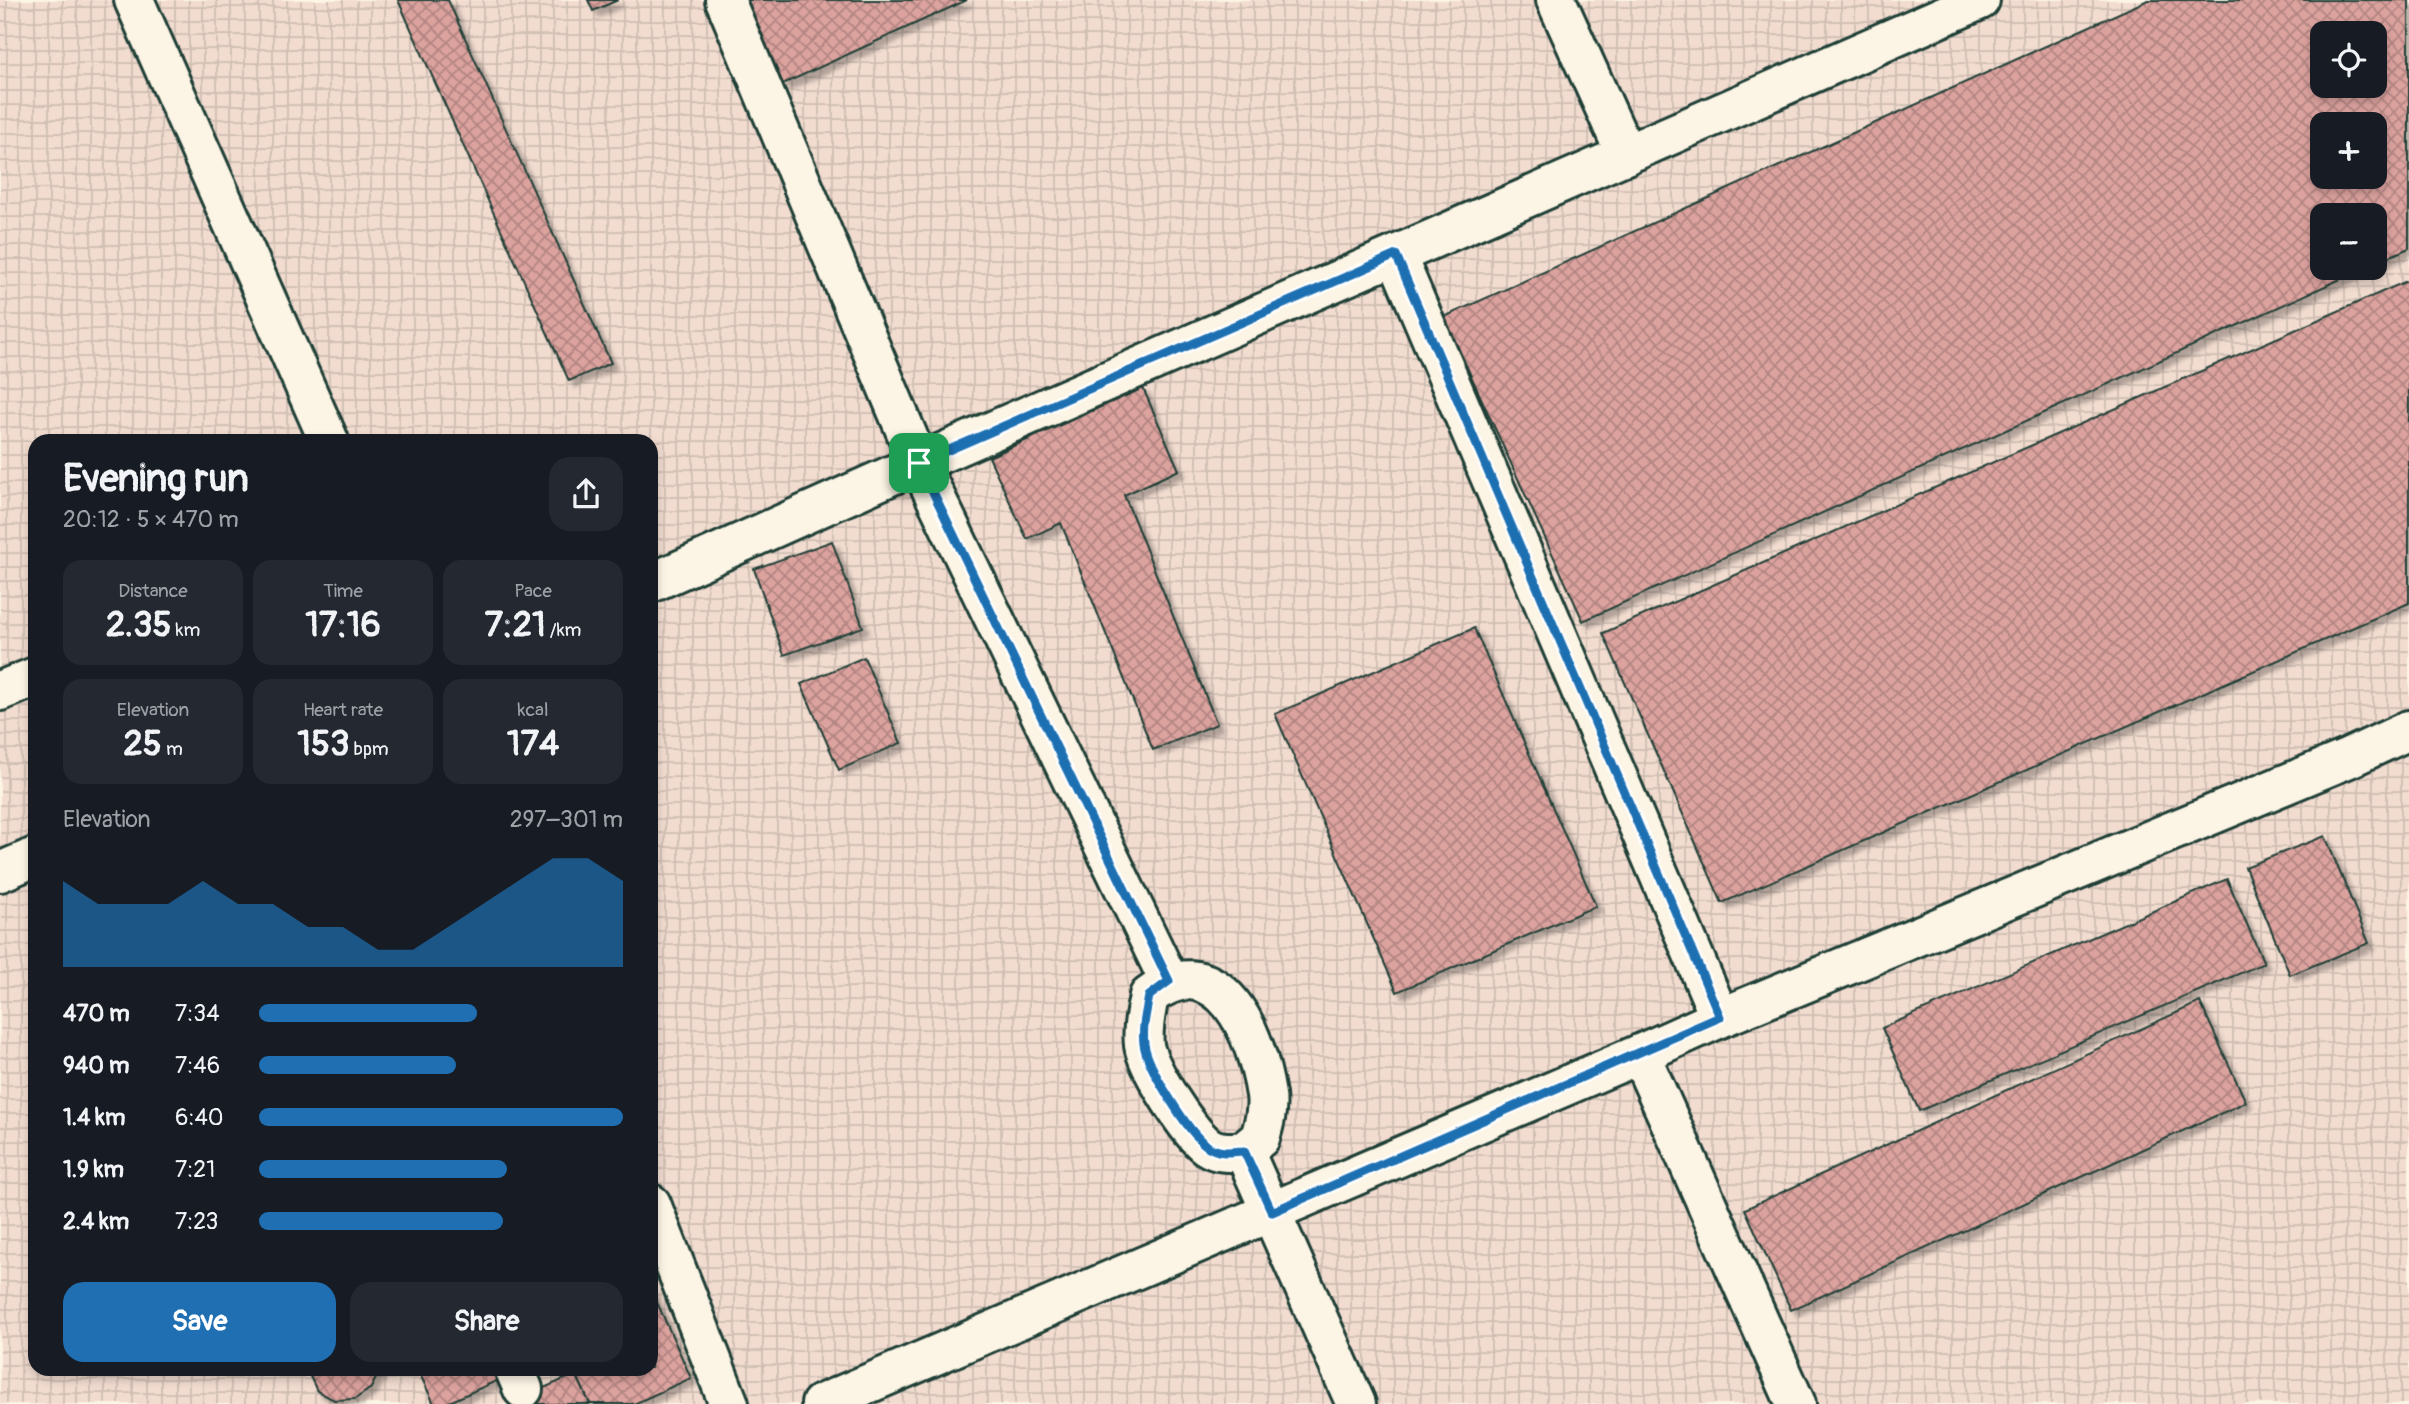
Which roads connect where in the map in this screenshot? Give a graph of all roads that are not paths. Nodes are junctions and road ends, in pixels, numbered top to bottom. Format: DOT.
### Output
graph roads {
  1 [pos="134,0"];
  2 [pos="725,0"];
  3 [pos="1556,0"];
  4 [pos="1980,0"];
  5 [pos="1626,155"];
  6 [pos="1396,255"];
  7 [pos="326,434"];
  8 [pos="919,463"];
  9 [pos="658,580"];
  10 [pos="28,680"];
  11 [pos="0,691"];
  12 [pos="2409,730"];
  13 [pos="28,860"];
  14 [pos="0,872"];
  15 [pos="1169,981"];
  16 [pos="1720,1017"];
  17 [pos="1640,1054"];
  18 [pos="1244,1151"];
  19 [pos="1272,1212"];
  20 [pos="658,1222"];
  21 [pos="729,1404"];
  22 [pos="821,1404"];
  23 [pos="1356,1404"];
  24 [pos="1796,1404"];
  1 -- 7 [label="lane"];
  2 -- 8 [label="lane"];
  3 -- 5 [label="lane"];
  4 -- 5 [label="lane"];
  5 -- 6 [label="lane"];
  6 -- 8 [label="lane"];
  6 -- 16 [label="lane"];
  8 -- 9 [label="lane"];
  8 -- 15 [label="lane"];
  10 -- 11 [label="lane"];
  12 -- 16 [label="lane"];
  13 -- 14 [label="lane"];
  15 -- 18 [label="lane"];
  15 -- 18 [label="lane"];
  16 -- 17 [label="lane"];
  17 -- 19 [label="lane"];
  17 -- 24 [label="lane"];
  18 -- 19 [label="lane"];
  19 -- 22 [label="lane"];
  19 -- 23 [label="lane"];
  20 -- 21 [label="lane"];
}
